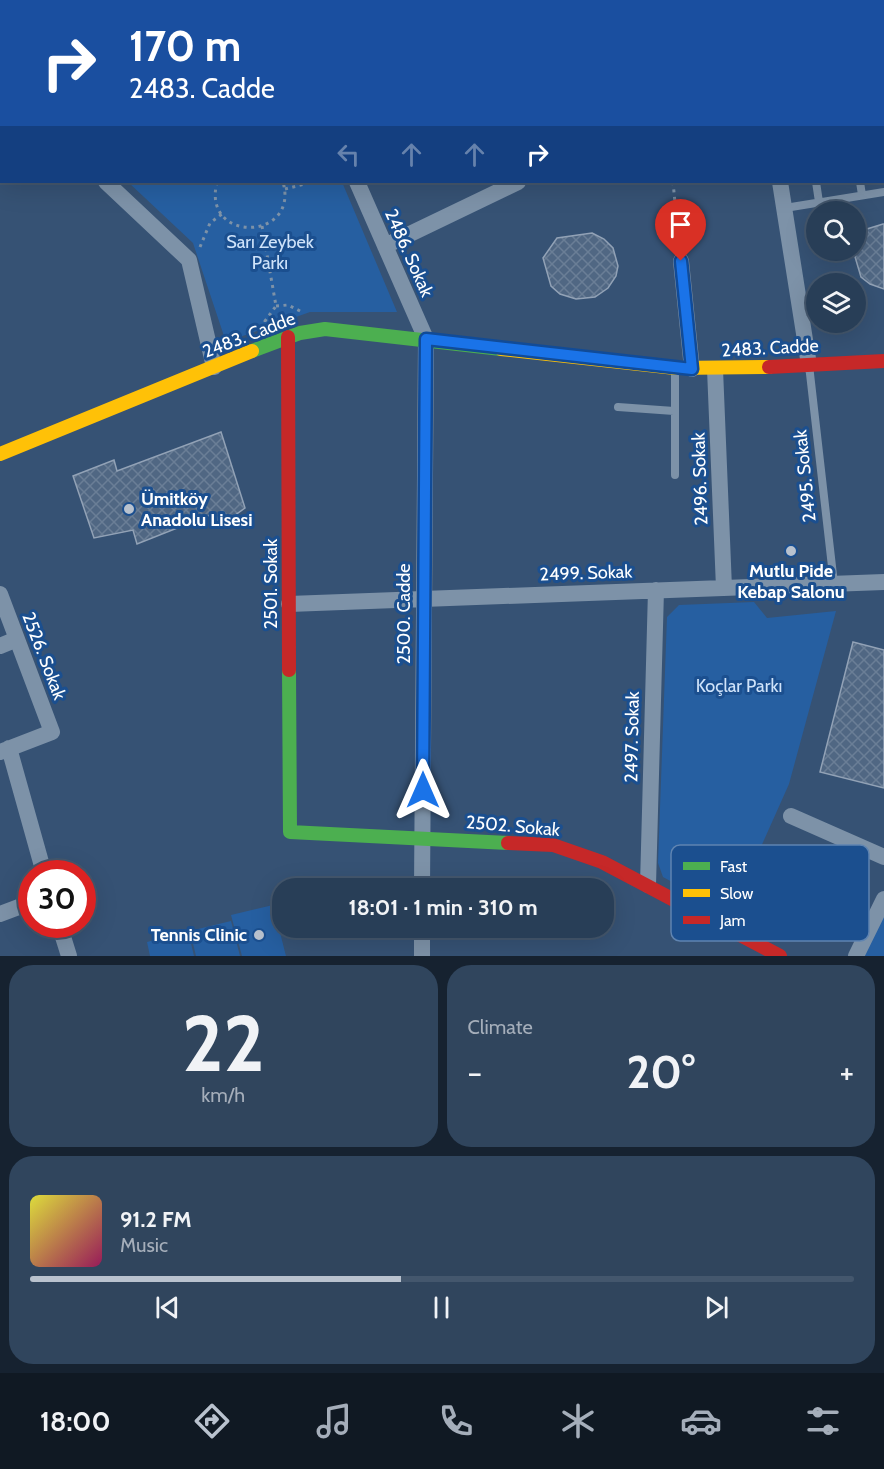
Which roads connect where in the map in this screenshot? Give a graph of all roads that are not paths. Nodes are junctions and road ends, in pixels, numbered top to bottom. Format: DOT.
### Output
graph roads {
  1 [pos="107,183"];
  2 [pos="357,183"];
  3 [pos="516,183"];
  4 [pos="780,183"];
  5 [pos="816,183"];
  6 [pos="860,183"];
  7 [pos="884,192"];
  8 [pos="862,195"];
  9 [pos="819,201"];
  10 [pos="825,201"];
  11 [pos="806,204"];
  12 [pos="785,208"];
  13 [pos="385,246"];
  14 [pos="681,261"];
  15 [pos="288,337"];
  16 [pos="426,339"];
  17 [pos="884,361"];
  18 [pos="809,365"];
  19 [pos="214,367"];
  20 [pos="683,368"];
  21 [pos="715,369"];
  22 [pos="618,407"];
  23 [pos="674,411"];
  24 [pos="0,454"];
  25 [pos="675,475"];
  26 [pos="884,582"];
  27 [pos="834,584"];
  28 [pos="724,588"];
  29 [pos="656,590"];
  30 [pos="0,594"];
  31 [pos="424,599"];
  32 [pos="289,604"];
  33 [pos="17,639"];
  34 [pos="0,646"];
  35 [pos="4,750"];
  36 [pos="791,816"];
  37 [pos="290,832"];
  38 [pos="423,837"];
  39 [pos="858,845"];
  40 [pos="869,850"];
  41 [pos="884,856"];
  42 [pos="40,860"];
  43 [pos="422,878"];
  44 [pos="648,885"];
  45 [pos="671,897"];
  46 [pos="884,899"];
  47 [pos="18,907"];
  48 [pos="0,914"];
  49 [pos="869,930"];
  50 [pos="63,938"];
  51 [pos="422,938"];
  52 [pos="752,941"];
  53 [pos="863,941"];
  54 [pos="69,956"];
  55 [pos="422,956"];
  56 [pos="780,956"];
  57 [pos="856,956"];
  1 -- 19 [label="street"];
  2 -- 13 [label="street, 2486. Sokak"];
  3 -- 13 [label="street"];
  4 -- 12 [label="street"];
  5 -- 9 [label="lane"];
  6 -- 8 [label="lane"];
  7 -- 8 [label="lane"];
  8 -- 10 [label="lane"];
  11 -- 12 [label="lane"];
  12 -- 18 [label="street"];
  13 -- 16 [label="street, 2486. Sokak"];
  14 -- 20 [label="street"];
  15 -- 16 [label="street, 2483. Cadde"];
  15 -- 19 [label="street, 2483. Cadde"];
  15 -- 32 [label="street, 2501. Sokak"];
  16 -- 20 [label="street, 2483. Cadde"];
  16 -- 31 [label="street, 2500. Cadde"];
  17 -- 18 [label="street, 2483. Cadde"];
  18 -- 21 [label="street, 2483. Cadde"];
  18 -- 27 [label="lane, 2495. Sokak"];
  19 -- 24 [label="street, 2483. Cadde"];
  20 -- 21 [label="street, 2483. Cadde"];
  20 -- 23 [label="lane"];
  21 -- 28 [label="street, 2496. Sokak"];
  22 -- 23 [label="lane"];
  23 -- 25 [label="lane"];
  26 -- 27 [label="street, 2499. Sokak"];
  27 -- 28 [label="street, 2499. Sokak"];
  28 -- 29 [label="street, 2499. Sokak"];
  29 -- 31 [label="street, 2499. Sokak"];
  29 -- 44 [label="street, 2497. Sokak"];
  30 -- 33 [label="street, 2526. Sokak"];
  31 -- 32 [label="street, 2499. Sokak"];
  31 -- 38 [label="street, 2500. Cadde"];
  32 -- 37 [label="street, 2501. Sokak"];
  33 -- 34 [label="street"];
  33 -- 35 [label="street, 2526. Sokak"];
  35 -- 42 [label="street"];
  36 -- 39 [label="street"];
  37 -- 38 [label="street, 2502. Sokak"];
  38 -- 43 [label="street, 2500. Cadde"];
  38 -- 44 [label="street, 2502. Sokak"];
  40 -- 41 [label="street"];
  44 -- 45 [label="street, 2502. Sokak"];
  46 -- 49 [label="street"];
  47 -- 48 [label="street"];
  50 -- 54 [label="street"];
  51 -- 55 [label="street"];
  52 -- 56 [label="street, 2502. Sokak"];
  53 -- 57 [label="street"];
}
